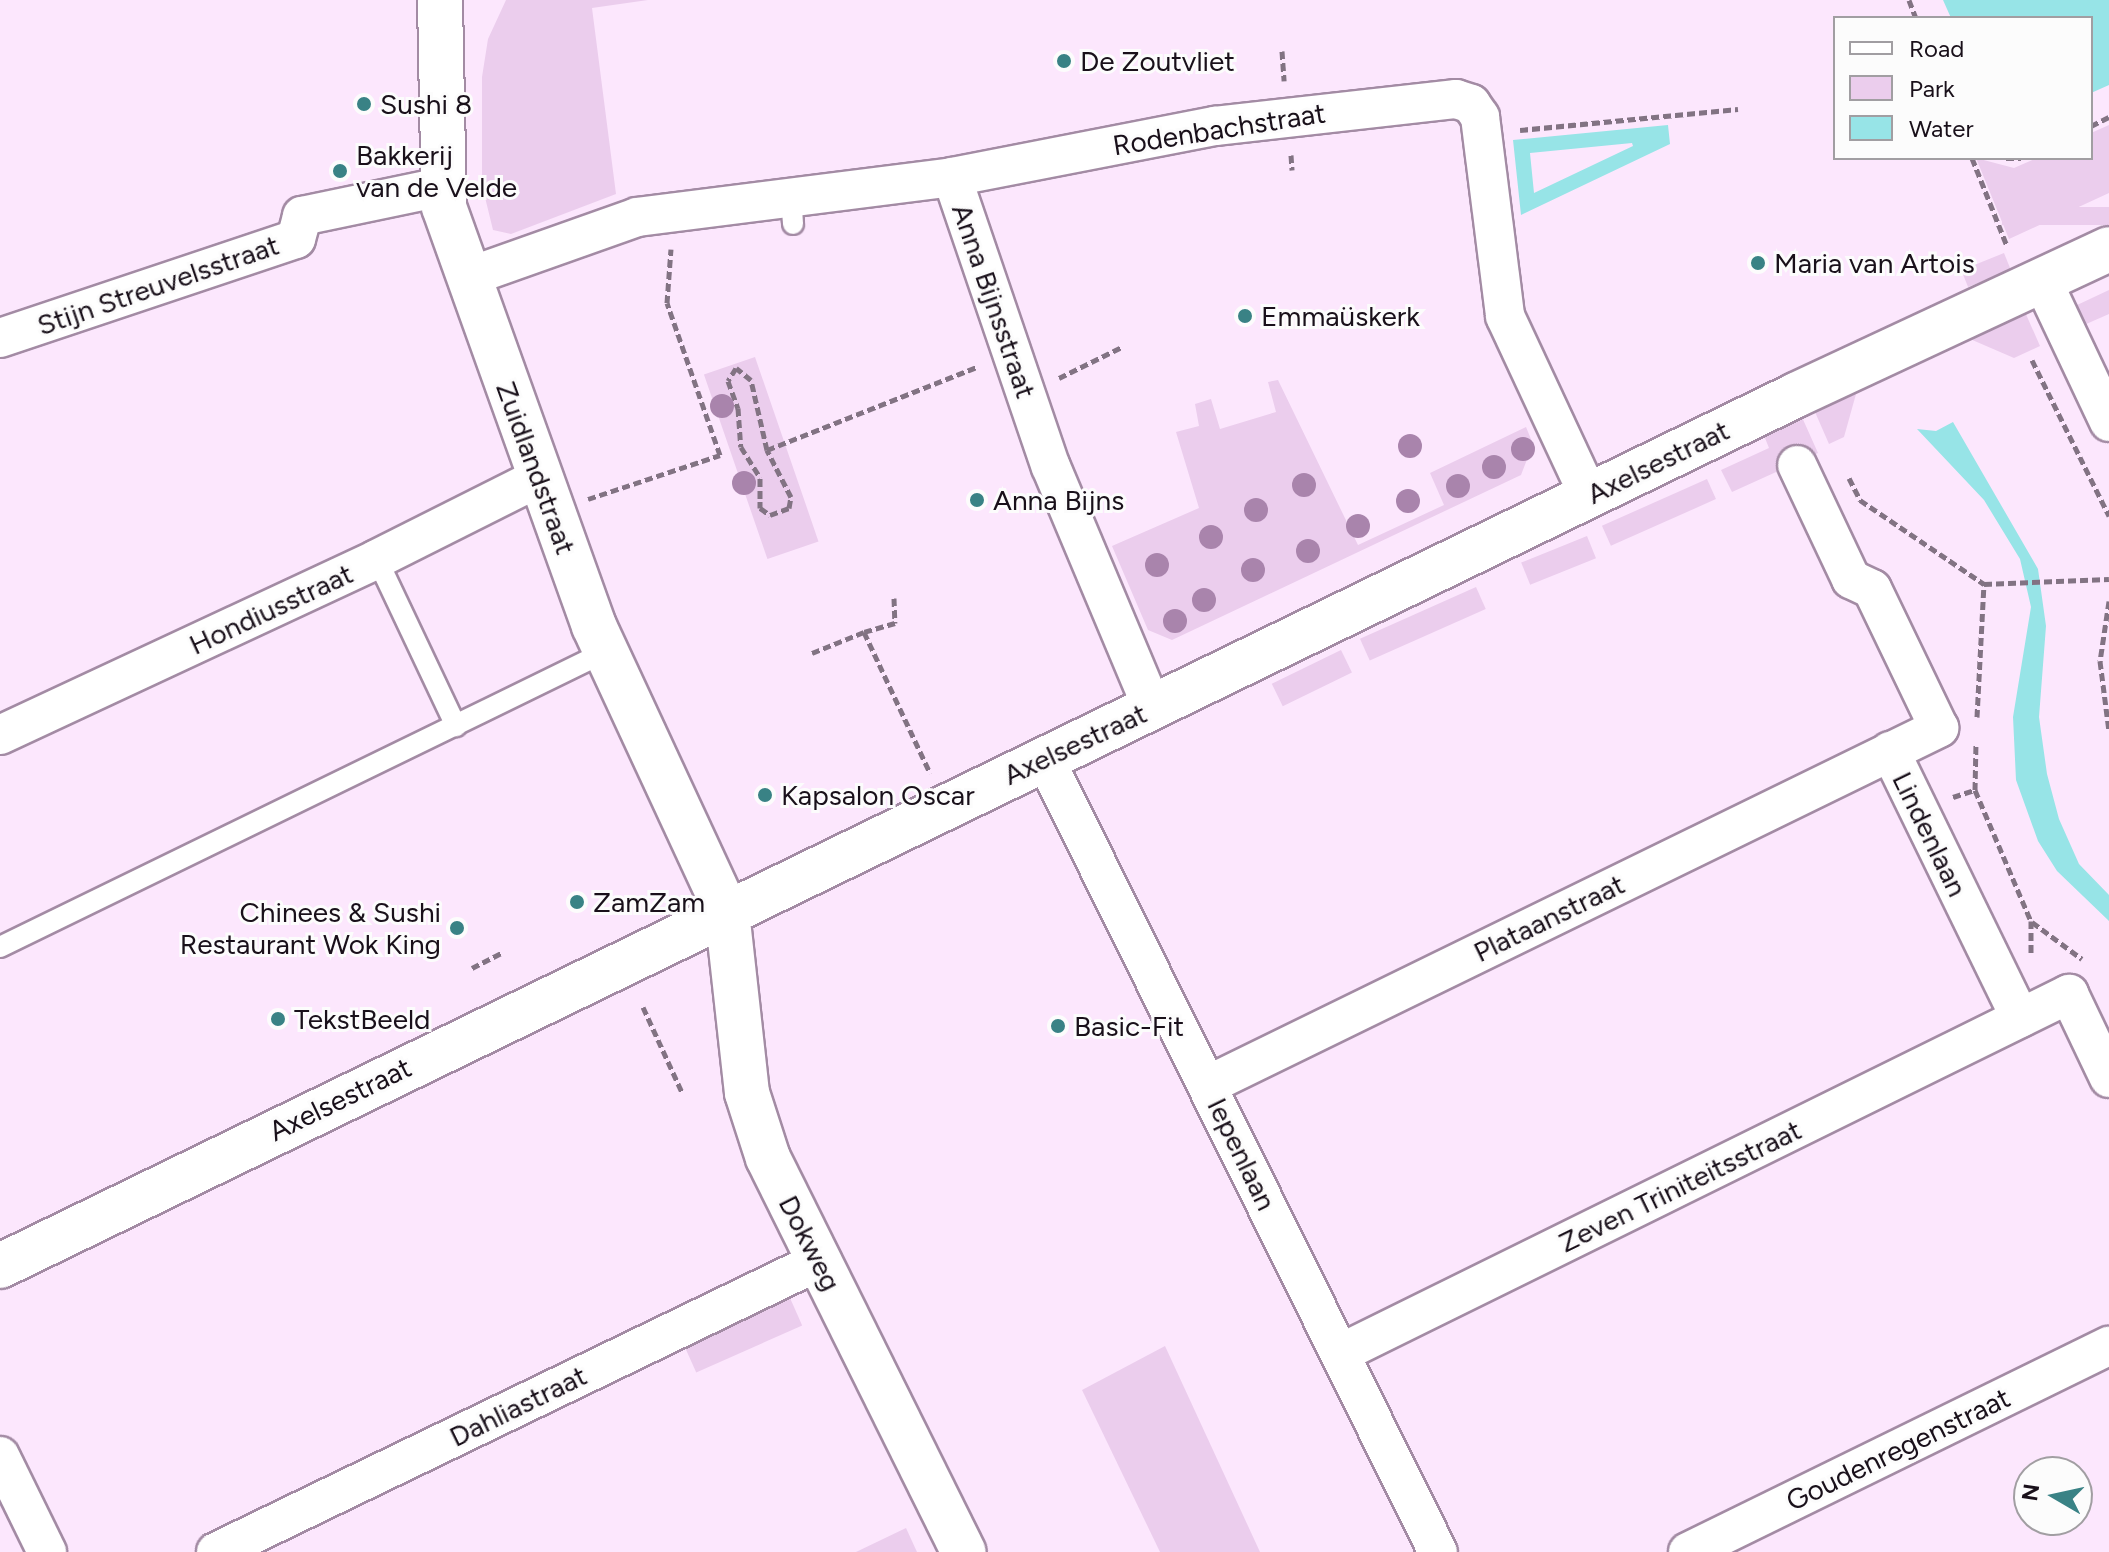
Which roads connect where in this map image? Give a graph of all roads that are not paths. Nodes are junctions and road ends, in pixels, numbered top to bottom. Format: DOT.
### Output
graph roads {
  1 [pos="440,0"];
  2 [pos="952,177"];
  3 [pos="441,187"];
  4 [pos="2109,249"];
  5 [pos="468,277"];
  6 [pos="2042,280"];
  7 [pos="0,338"];
  8 [pos="2109,422"];
  9 [pos="1797,465"];
  10 [pos="546,494"];
  11 [pos="1589,496"];
  12 [pos="377,559"];
  13 [pos="605,652"];
  14 [pos="1152,707"];
  15 [pos="456,726"];
  16 [pos="0,735"];
  17 [pos="1890,751"];
  18 [pos="1044,757"];
  19 [pos="727,912"];
  20 [pos="0,947"];
  21 [pos="2020,1018"];
  22 [pos="2109,1078"];
  23 [pos="1208,1085"];
  24 [pos="819,1261"];
  25 [pos="0,1266"];
  26 [pos="2109,1346"];
  27 [pos="1341,1353"];
  28 [pos="0,1456"];
  29 [pos="47,1552"];
  30 [pos="216,1552"];
  31 [pos="964,1552"];
  32 [pos="1438,1552"];
  33 [pos="1688,1552"];
  1 -- 3 [label="street, Zuidlandstraat"];
  2 -- 5 [label="street, Anna Bijnsstraat"];
  2 -- 11 [label="street, Rodenbachstraat"];
  2 -- 14 [label="street, Anna Bijnsstraat"];
  3 -- 5 [label="street, Zuidlandstraat"];
  3 -- 7 [label="street, Stijn Streuvelsstraat"];
  4 -- 6 [label="street, Axelsestraat"];
  5 -- 10 [label="street, Zuidlandstraat"];
  6 -- 8 [label="street"];
  6 -- 11 [label="street, Axelsestraat"];
  9 -- 17 [label="street, Lindenlaan"];
  10 -- 12 [label="street, Hondiusstraat"];
  10 -- 13 [label="street, Zuidlandstraat"];
  11 -- 14 [label="street, Axelsestraat"];
  12 -- 15 [label="lane"];
  12 -- 16 [label="street, Hondiusstraat"];
  13 -- 15 [label="lane"];
  13 -- 19 [label="street, Zuidlandstraat"];
  14 -- 18 [label="street, Axelsestraat"];
  15 -- 20 [label="lane"];
  17 -- 21 [label="street, Lindenlaan"];
  17 -- 23 [label="street, Plataanstraat"];
  18 -- 19 [label="street, Axelsestraat"];
  18 -- 23 [label="street, Iepenlaan"];
  19 -- 24 [label="street, Dokweg"];
  19 -- 25 [label="street, Axelsestraat"];
  21 -- 22 [label="street"];
  21 -- 27 [label="street, Zeven Triniteitsstraat"];
  23 -- 27 [label="street, Iepenlaan"];
  24 -- 30 [label="street, Dahliastraat"];
  24 -- 31 [label="street, Dokweg"];
  26 -- 33 [label="street, Goudenregenstraat"];
  27 -- 32 [label="street, Iepenlaan"];
  28 -- 29 [label="street"];
}
